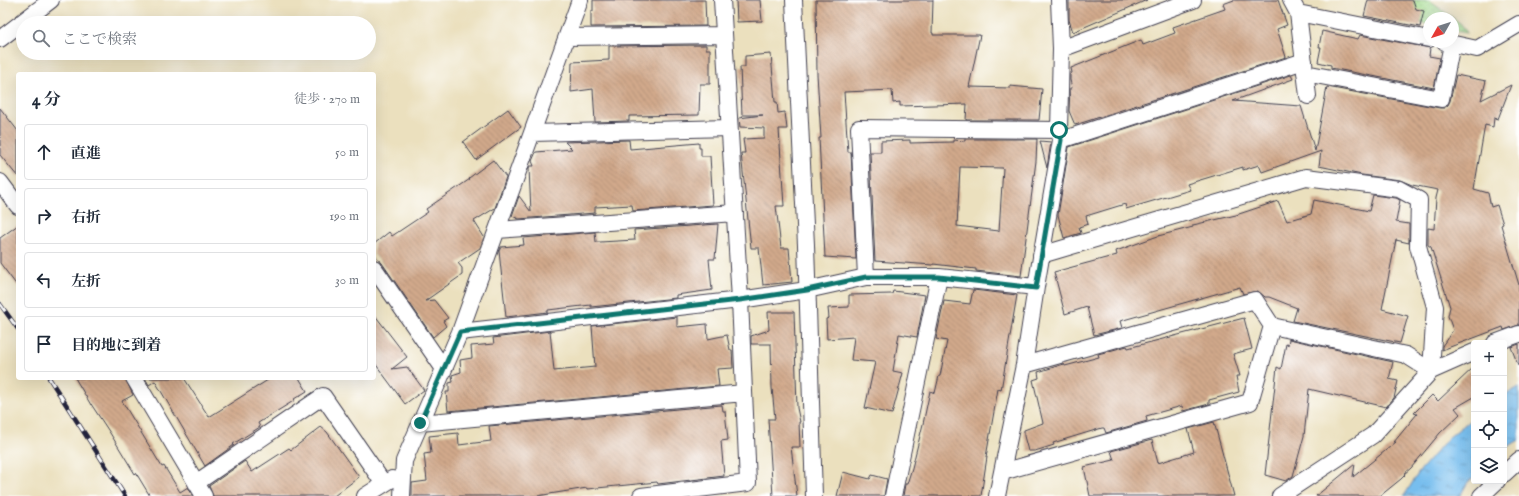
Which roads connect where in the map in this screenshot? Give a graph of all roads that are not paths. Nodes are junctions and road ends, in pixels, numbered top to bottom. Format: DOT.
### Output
graph roads {
  1 [pos="51,0"];
  2 [pos="580,0"];
  3 [pos="722,0"];
  4 [pos="794,0"];
  5 [pos="1059,0"];
  6 [pos="1193,0"];
  7 [pos="1295,6"];
  8 [pos="30,16"];
  9 [pos="1519,24"];
  10 [pos="16,27"];
  11 [pos="724,35"];
  12 [pos="567,37"];
  13 [pos="1423,38"];
  14 [pos="0,39"];
  15 [pos="1459,45"];
  16 [pos="1447,48"];
  17 [pos="1062,49"];
  18 [pos="1304,67"];
  19 [pos="1308,96"];
  20 [pos="729,128"];
  21 [pos="532,133"];
  22 [pos="1060,135"];
  23 [pos="0,182"];
  24 [pos="16,203"];
  25 [pos="735,213"];
  26 [pos="497,230"];
  27 [pos="1041,255"];
  28 [pos="376,271"];
  29 [pos="866,277"];
  30 [pos="939,277"];
  31 [pos="1036,288"];
  32 [pos="807,290"];
  33 [pos="740,300"];
  34 [pos="1272,326"];
  35 [pos="460,332"];
  36 [pos="1519,334"];
  37 [pos="1503,340"];
  38 [pos="1471,353"];
  39 [pos="1024,365"];
  40 [pos="444,369"];
  41 [pos="1431,371"];
  42 [pos="135,380"];
  43 [pos="744,393"];
  44 [pos="420,423"];
  45 [pos="1519,460"];
  46 [pos="403,471"];
  47 [pos="1507,471"];
  48 [pos="1002,472"];
  49 [pos="384,484"];
  50 [pos="1494,484"];
  51 [pos="200,489"];
  52 [pos="749,490"];
  53 [pos="365,496"];
  54 [pos="402,496"];
  55 [pos="641,496"];
  56 [pos="814,496"];
  57 [pos="893,496"];
  58 [pos="997,496"];
  59 [pos="1280,496"];
  60 [pos="1481,496"];
  1 -- 8 [label="street"];
  2 -- 12 [label="street"];
  3 -- 11 [label="street"];
  4 -- 32 [label="street"];
  5 -- 17 [label="street"];
  6 -- 17 [label="street"];
  7 -- 13 [label="street"];
  7 -- 18 [label="street"];
  9 -- 15 [label="street"];
  10 -- 14 [label="street"];
  11 -- 12 [label="street"];
  11 -- 20 [label="street"];
  12 -- 21 [label="street"];
  16 -- 18 [label="street"];
  17 -- 22 [label="street"];
  18 -- 19 [label="street"];
  18 -- 22 [label="street"];
  20 -- 21 [label="street"];
  20 -- 25 [label="street"];
  21 -- 26 [label="street"];
  22 -- 27 [label="street"];
  22 -- 29 [label="street"];
  23 -- 24 [label="street"];
  25 -- 26 [label="street"];
  25 -- 33 [label="street"];
  26 -- 35 [label="street"];
  27 -- 31 [label="street"];
  27 -- 41 [label="street"];
  28 -- 40 [label="street"];
  29 -- 30 [label="street"];
  29 -- 32 [label="street"];
  30 -- 31 [label="street"];
  30 -- 57 [label="street"];
  31 -- 39 [label="street"];
  32 -- 33 [label="street"];
  32 -- 56 [label="street"];
  33 -- 35 [label="street"];
  33 -- 43 [label="street"];
  34 -- 39 [label="street"];
  34 -- 41 [label="street"];
  34 -- 48 [label="street"];
  35 -- 40 [label="street"];
  36 -- 37 [label="street"];
  38 -- 41 [label="street"];
  39 -- 48 [label="street"];
  40 -- 44 [label="street"];
  41 -- 59 [label="street"];
  42 -- 51 [label="street"];
  43 -- 44 [label="street"];
  43 -- 52 [label="street"];
  44 -- 46 [label="street"];
  45 -- 47 [label="street"];
  46 -- 49 [label="street"];
  46 -- 54 [label="street"];
  48 -- 58 [label="street"];
  49 -- 51 [label="street"];
  49 -- 53 [label="street"];
  50 -- 60 [label="street"];
  52 -- 55 [label="street"];
}
